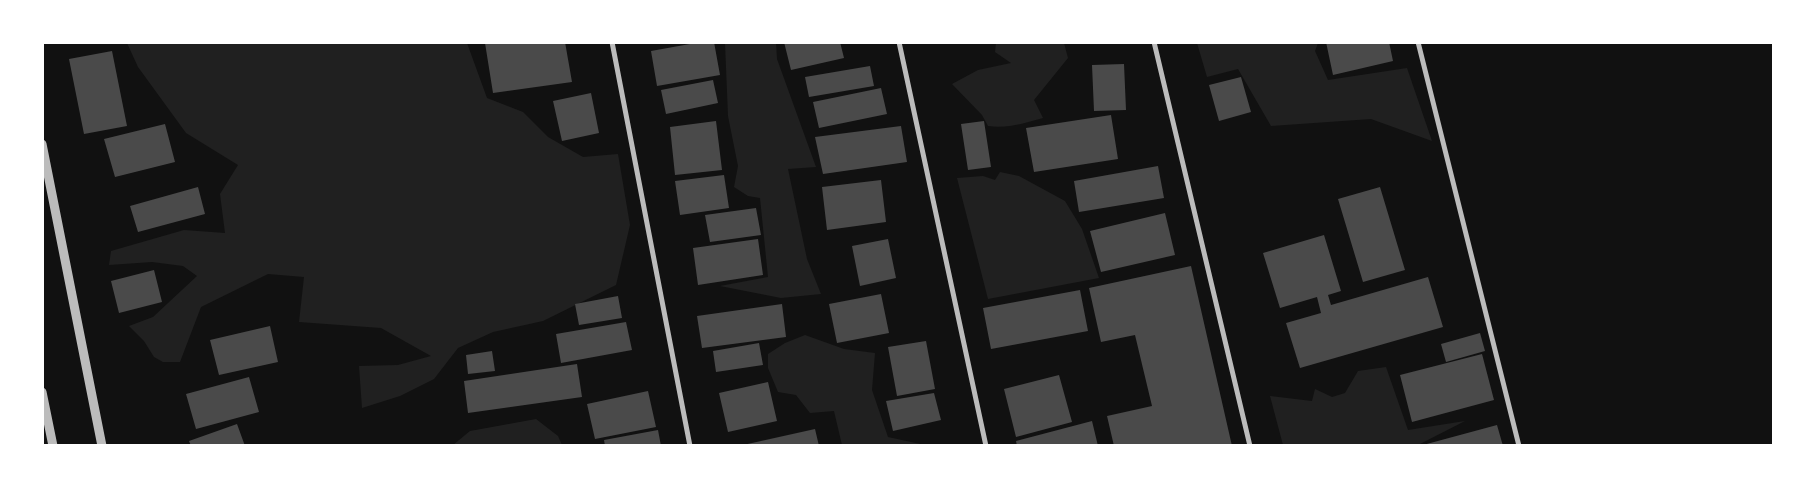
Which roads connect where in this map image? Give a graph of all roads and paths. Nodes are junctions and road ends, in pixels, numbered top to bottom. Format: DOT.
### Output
graph roads {
  1 [pos="612,42"];
  2 [pos="899,42"];
  3 [pos="1154,42"];
  4 [pos="1418,42"];
  5 [pos="42,144"];
  6 [pos="42,392"];
  7 [pos="54,446"];
  8 [pos="102,446"];
  9 [pos="690,446"];
  10 [pos="986,446"];
  11 [pos="1250,446"];
  12 [pos="1519,446"];
  1 -- 9 [label="street"];
  2 -- 10 [label="street"];
  3 -- 11 [label="street"];
  4 -- 12 [label="street"];
  5 -- 8 [label="street"];
  6 -- 7 [label="street"];
}
